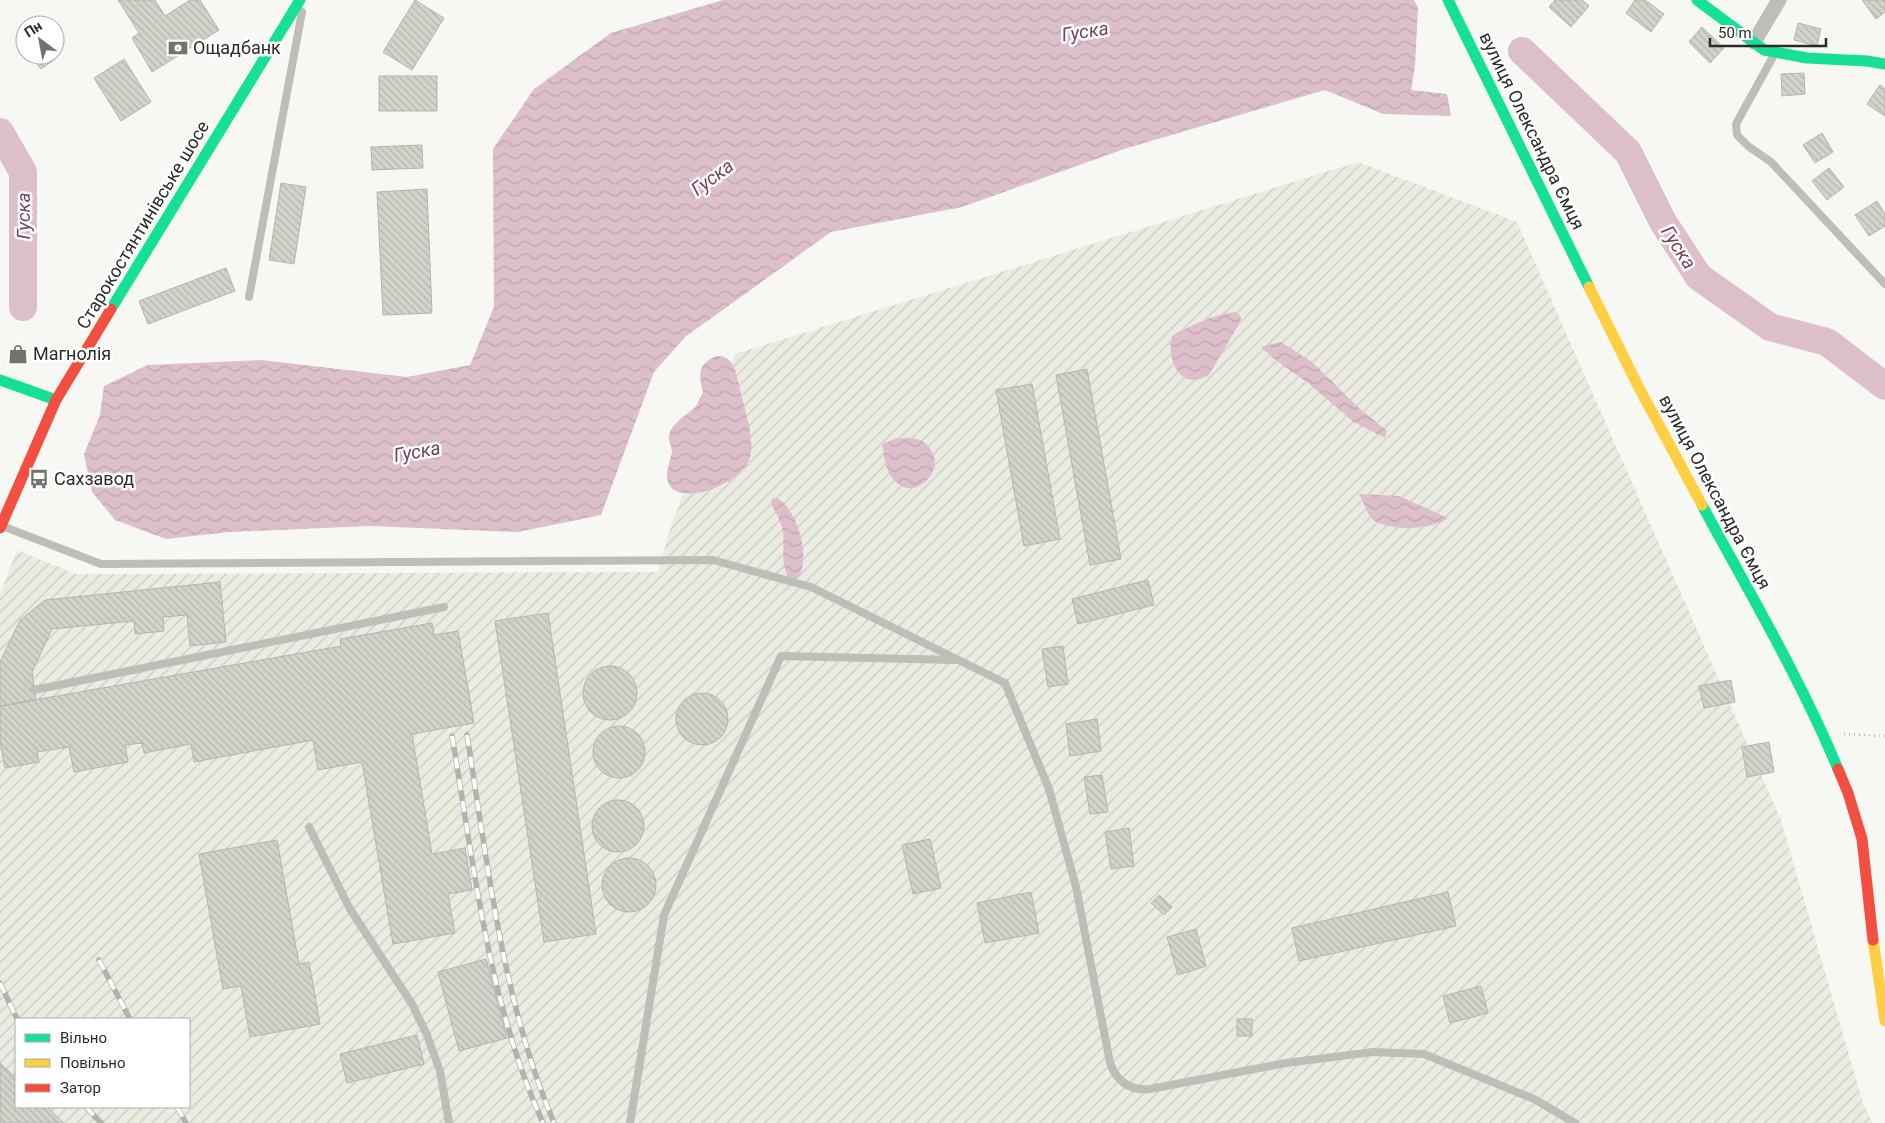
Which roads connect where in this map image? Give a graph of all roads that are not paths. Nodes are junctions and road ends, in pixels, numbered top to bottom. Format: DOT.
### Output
graph roads {
  1 [pos="300,0"];
  2 [pos="304,0"];
  3 [pos="1448,0"];
  4 [pos="1697,0"];
  5 [pos="1779,0"];
  6 [pos="1754,42"];
  7 [pos="1776,52"];
  8 [pos="1885,63"];
  9 [pos="1885,284"];
  10 [pos="249,297"];
  11 [pos="0,380"];
  12 [pos="56,400"];
  13 [pos="0,527"];
  14 [pos="444,607"];
  15 [pos="959,660"];
  16 [pos="34,690"];
  17 [pos="309,827"];
  18 [pos="1885,1021"];
  19 [pos="449,1123"];
  20 [pos="630,1123"];
  21 [pos="1575,1123"];
  1 -- 12 [label="street, Старокостянтинівське шосе"];
  2 -- 10 [label="lane"];
  3 -- 18 [label="street, вулиця Олександра Ємця"];
  4 -- 6 [label="street"];
  5 -- 6 [label="street"];
  6 -- 7 [label="street"];
  7 -- 8 [label="street"];
  7 -- 9 [label="lane"];
  11 -- 12 [label="street"];
  12 -- 13 [label="street, Старокостянтинівське шосе"];
  13 -- 15 [label="lane"];
  14 -- 16 [label="lane"];
  15 -- 20 [label="lane"];
  15 -- 21 [label="lane"];
  17 -- 19 [label="lane"];
}
